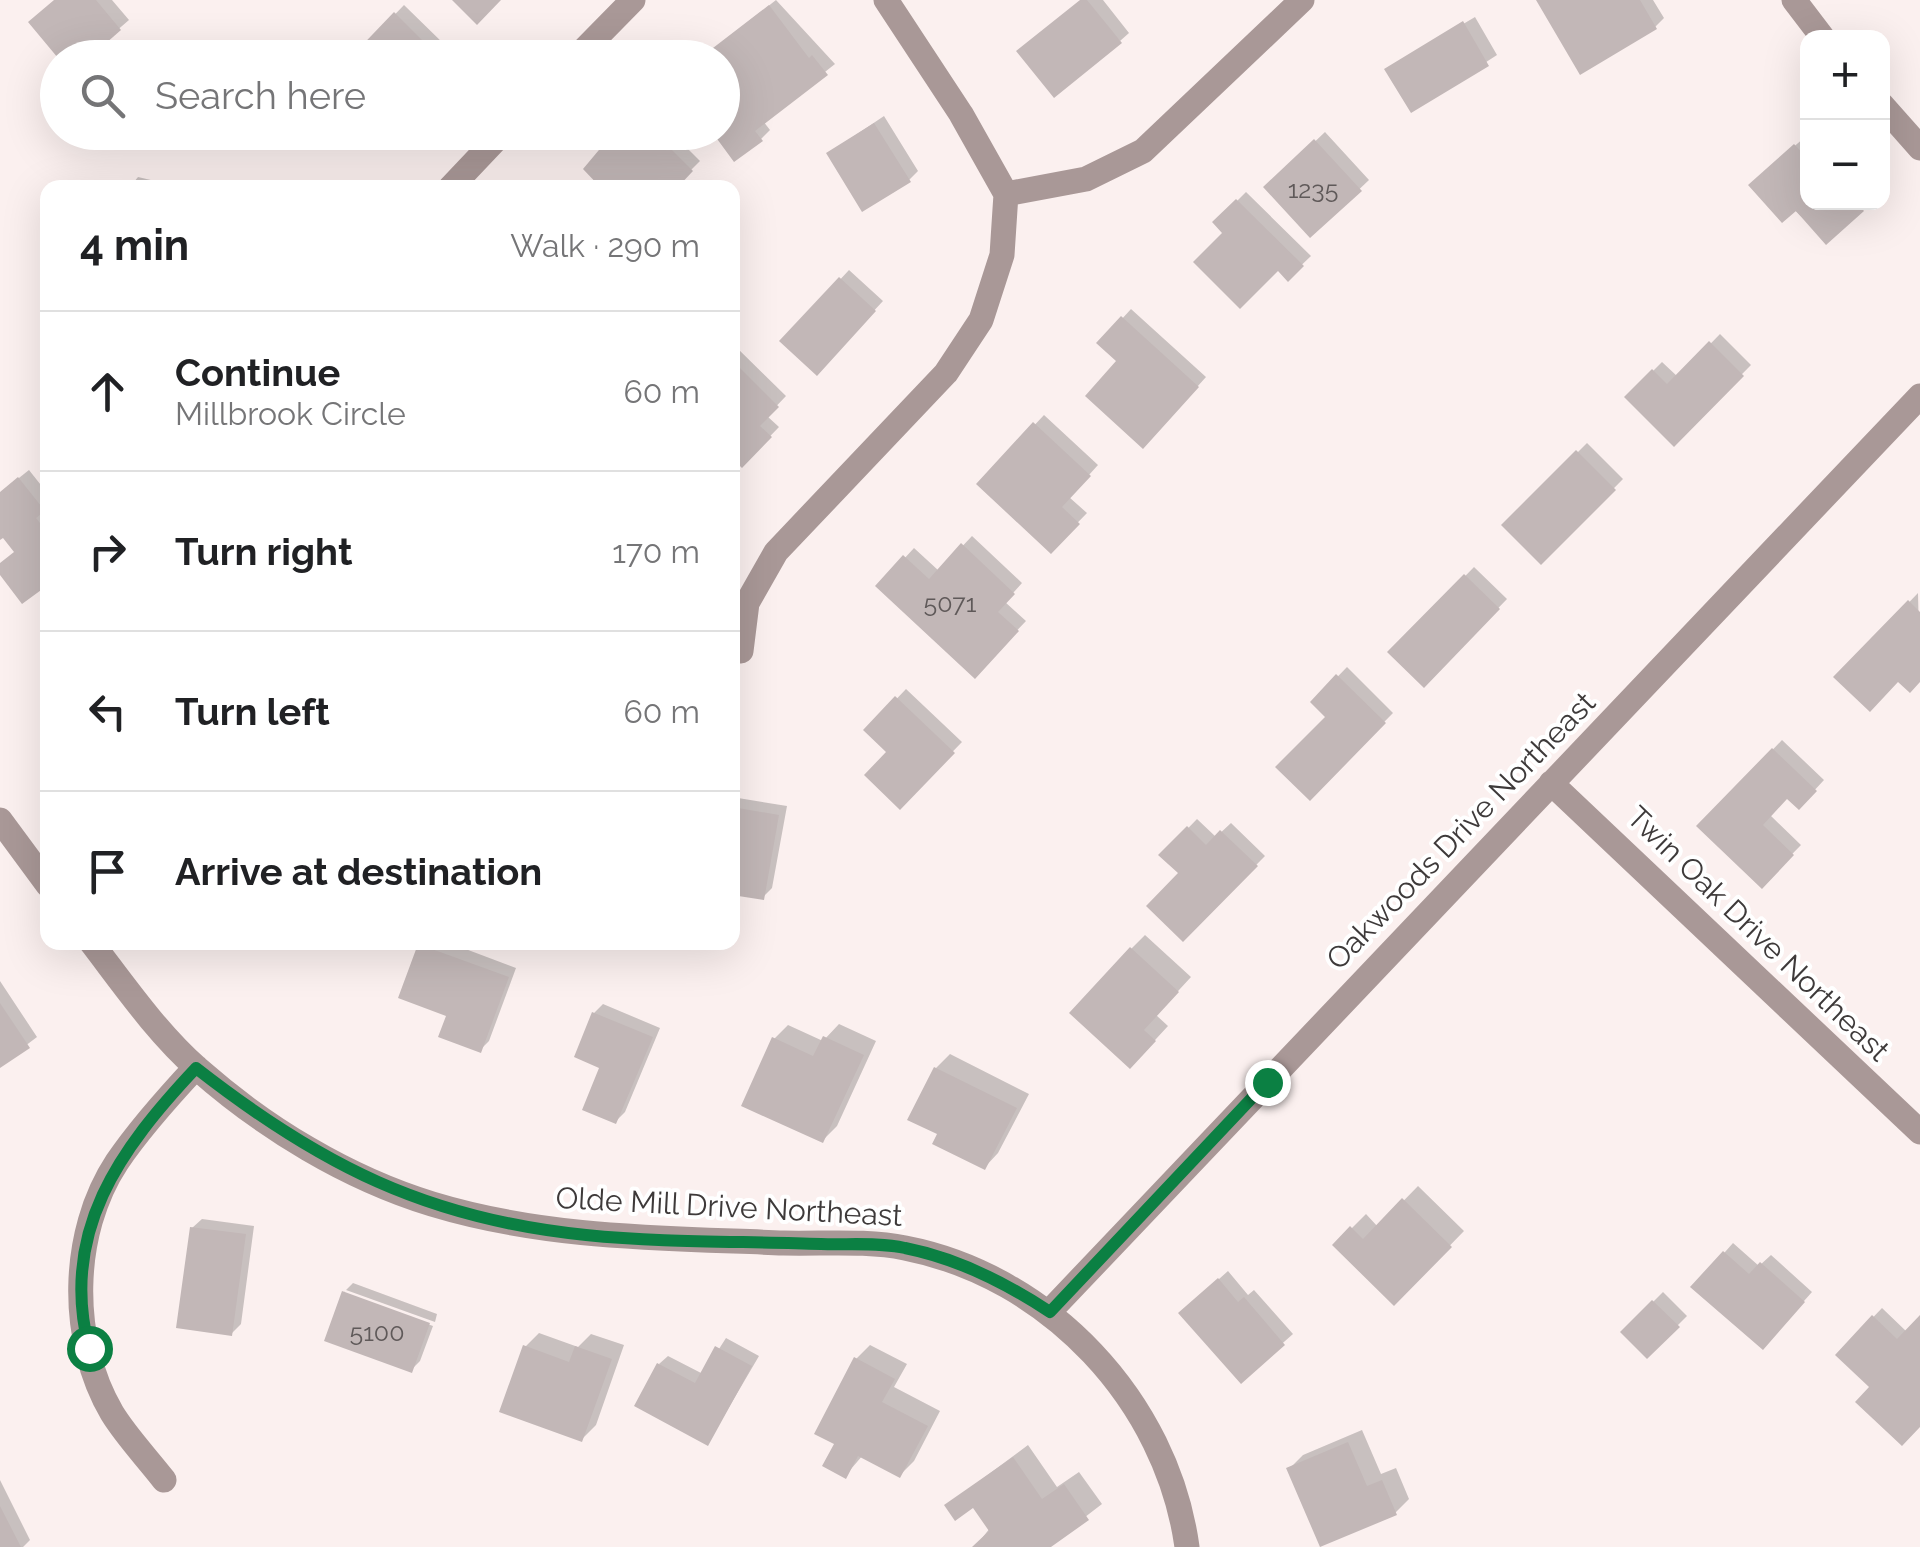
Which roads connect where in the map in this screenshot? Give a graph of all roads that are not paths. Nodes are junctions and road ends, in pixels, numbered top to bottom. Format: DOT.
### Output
graph roads {
  1 [pos="633,0"];
  2 [pos="886,0"];
  3 [pos="1302,0"];
  4 [pos="1794,0"];
  5 [pos="1817,30"];
  6 [pos="594,40"];
  7 [pos="1890,114"];
  8 [pos="1920,148"];
  9 [pos="486,150"];
  10 [pos="458,180"];
  11 [pos="1006,194"];
  12 [pos="1920,396"];
  13 [pos="741,652"];
  14 [pos="1551,783"];
  15 [pos="0,820"];
  16 [pos="40,874"];
  17 [pos="98,950"];
  18 [pos="196,1068"];
  19 [pos="1920,1132"];
  20 [pos="1050,1312"];
  21 [pos="164,1480"];
  22 [pos="1188,1547"];
  1 -- 6 [label="street"];
  2 -- 11 [label="street"];
  3 -- 11 [label="street"];
  4 -- 5 [label="street"];
  7 -- 8 [label="street"];
  9 -- 10 [label="street"];
  11 -- 13 [label="street"];
  12 -- 14 [label="street, Oakwoods Drive Northeast"];
  14 -- 19 [label="street, Twin Oak Drive Northeast"];
  14 -- 20 [label="street, Oakwoods Drive Northeast"];
  15 -- 16 [label="street"];
  17 -- 18 [label="street, Olde Mill Drive Northeast"];
  18 -- 20 [label="street, Olde Mill Drive Northeast"];
  18 -- 21 [label="street"];
  20 -- 22 [label="street, Olde Mill Drive Northeast"];
}
